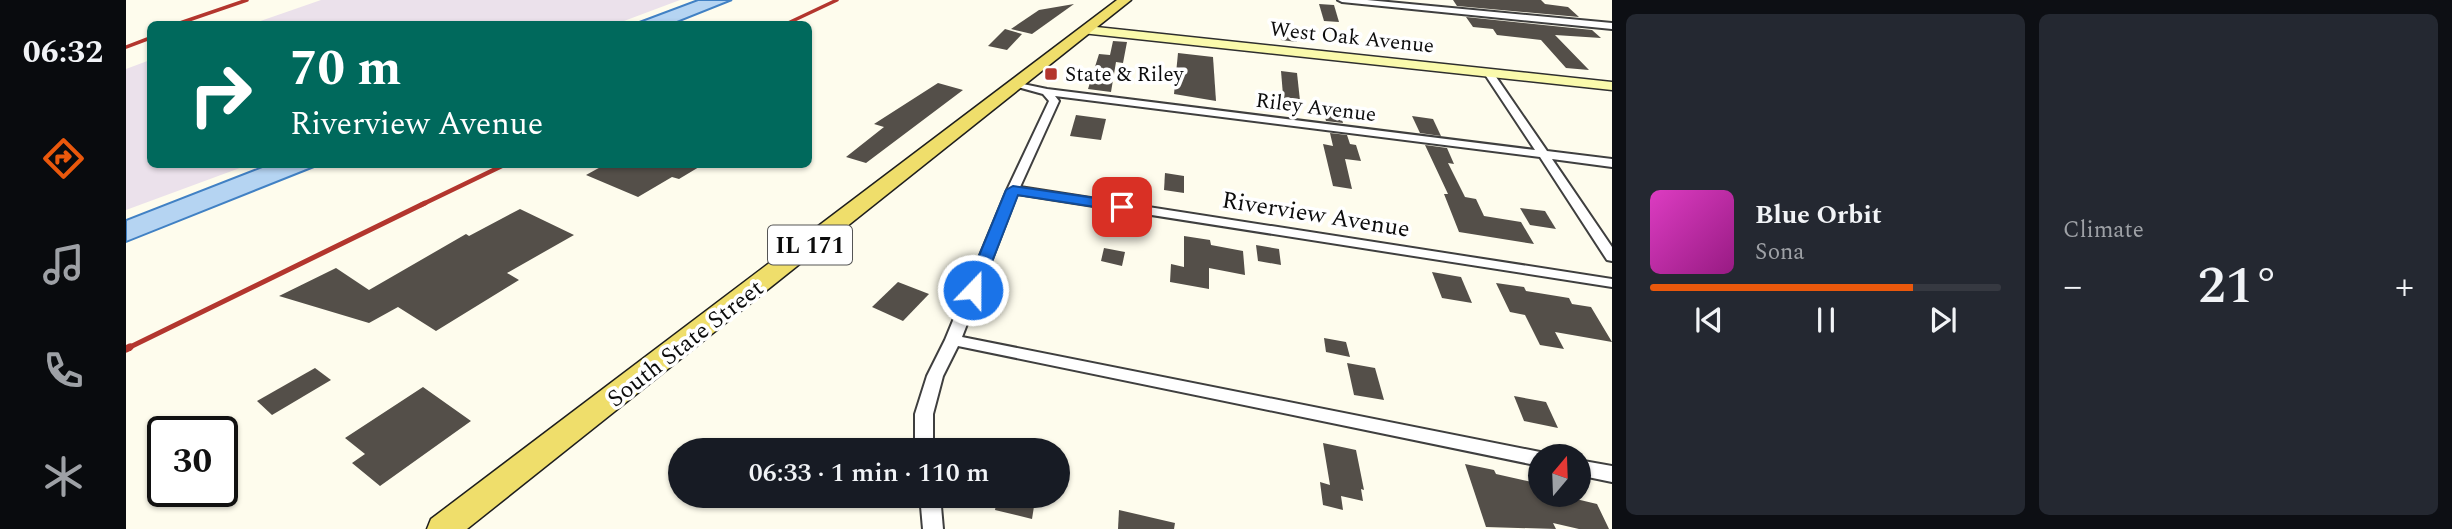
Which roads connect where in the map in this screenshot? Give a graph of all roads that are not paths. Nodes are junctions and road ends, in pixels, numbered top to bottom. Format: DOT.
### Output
graph roads {
  1 [pos="1125,0"];
  2 [pos="1344,0"];
  3 [pos="1612,26"];
  4 [pos="1087,30"];
  5 [pos="1489,73"];
  6 [pos="1017,84"];
  7 [pos="1612,86"];
  8 [pos="1047,92"];
  9 [pos="1542,154"];
  10 [pos="1612,163"];
  11 [pos="1013,190"];
  12 [pos="1612,257"];
  13 [pos="1612,283"];
  14 [pos="953,340"];
  15 [pos="924,438"];
  16 [pos="1528,457"];
  17 [pos="1591,470"];
  18 [pos="1612,474"];
  19 [pos="931,508"];
  20 [pos="443,529"];
  21 [pos="933,529"];
  1 -- 4 [label="main road, South State Street / IL 171"];
  2 -- 3 [label="street"];
  4 -- 5 [label="street, West Oak Avenue"];
  4 -- 6 [label="main road, South State Street / IL 171"];
  5 -- 7 [label="street, West Oak Avenue"];
  5 -- 9 [label="street"];
  6 -- 8 [label="street, Riley Avenue"];
  6 -- 20 [label="main road, South State Street / IL 171"];
  8 -- 9 [label="street, Riley Avenue"];
  8 -- 11 [label="street"];
  9 -- 10 [label="street, Riley Avenue"];
  9 -- 12 [label="street"];
  11 -- 13 [label="street, Riverview Avenue"];
  11 -- 14 [label="street"];
  14 -- 15 [label="street"];
  14 -- 16 [label="street"];
  17 -- 18 [label="street"];
  19 -- 21 [label="street"];
}
